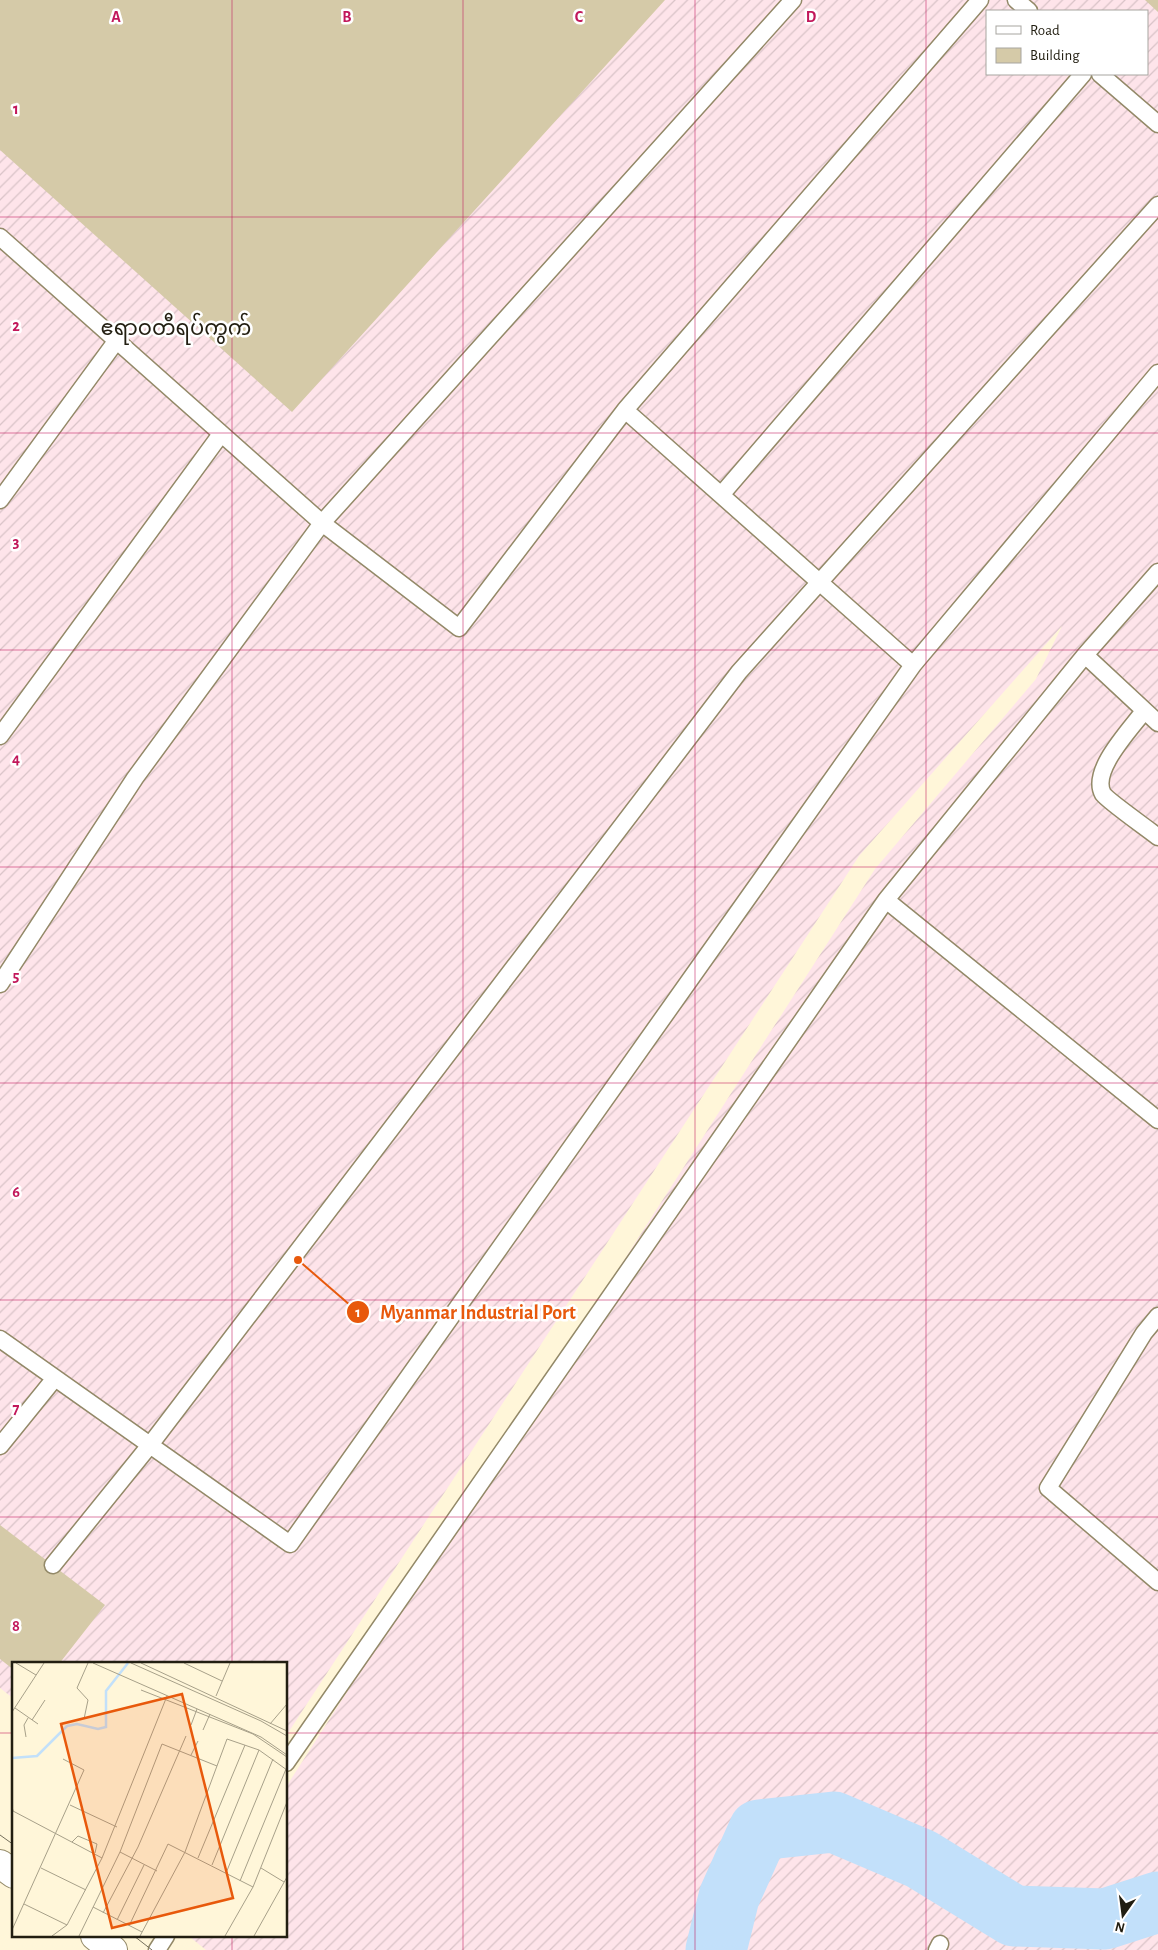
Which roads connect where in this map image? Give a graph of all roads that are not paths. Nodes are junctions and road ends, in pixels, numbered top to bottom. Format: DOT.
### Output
graph roads {
  1 [pos="792,0"];
  2 [pos="980,0"];
  3 [pos="1016,0"];
  4 [pos="1028,10"];
  5 [pos="1082,75"];
  6 [pos="1101,75"];
  7 [pos="1158,124"];
  8 [pos="1158,205"];
  9 [pos="1,239"];
  10 [pos="117,340"];
  11 [pos="1158,373"];
  12 [pos="626,410"];
  13 [pos="221,434"];
  14 [pos="722,495"];
  15 [pos="0,500"];
  16 [pos="322,523"];
  17 [pos="1158,572"];
  18 [pos="820,583"];
  19 [pos="1085,655"];
  20 [pos="913,665"];
  21 [pos="1144,711"];
  22 [pos="1158,723"];
  23 [pos="0,736"];
  24 [pos="1158,837"];
  25 [pos="886,900"];
  26 [pos="0,984"];
  27 [pos="1158,1120"];
  28 [pos="1158,1316"];
  29 [pos="0,1339"];
  30 [pos="55,1378"];
  31 [pos="150,1445"];
  32 [pos="0,1446"];
  33 [pos="52,1565"];
  34 [pos="1158,1582"];
  35 [pos="288,1760"];
  36 [pos="0,1864"];
  37 [pos="12,1873"];
  38 [pos="98,1938"];
  39 [pos="165,1938"];
  40 [pos="114,1950"];
  41 [pos="157,1950"];
  1 -- 16 [label="lane"];
  2 -- 12 [label="lane"];
  3 -- 4 [label="lane"];
  5 -- 14 [label="lane"];
  6 -- 7 [label="lane"];
  8 -- 18 [label="lane"];
  9 -- 10 [label="lane"];
  10 -- 13 [label="lane"];
  10 -- 15 [label="lane"];
  11 -- 20 [label="lane"];
  12 -- 14 [label="lane"];
  12 -- 16 [label="lane"];
  13 -- 16 [label="lane"];
  13 -- 23 [label="lane"];
  14 -- 18 [label="lane"];
  16 -- 26 [label="lane"];
  17 -- 19 [label="lane"];
  18 -- 20 [label="lane"];
  18 -- 31 [label="lane"];
  19 -- 21 [label="lane"];
  19 -- 25 [label="lane"];
  20 -- 31 [label="lane"];
  21 -- 22 [label="lane"];
  21 -- 24 [label="lane"];
  25 -- 27 [label="lane"];
  25 -- 35 [label="lane"];
  28 -- 34 [label="lane"];
  29 -- 30 [label="lane"];
  30 -- 31 [label="lane"];
  30 -- 32 [label="lane"];
  31 -- 33 [label="lane"];
  36 -- 37 [label="main road"];
  38 -- 40 [label="main road"];
  39 -- 41 [label="lane"];
}
